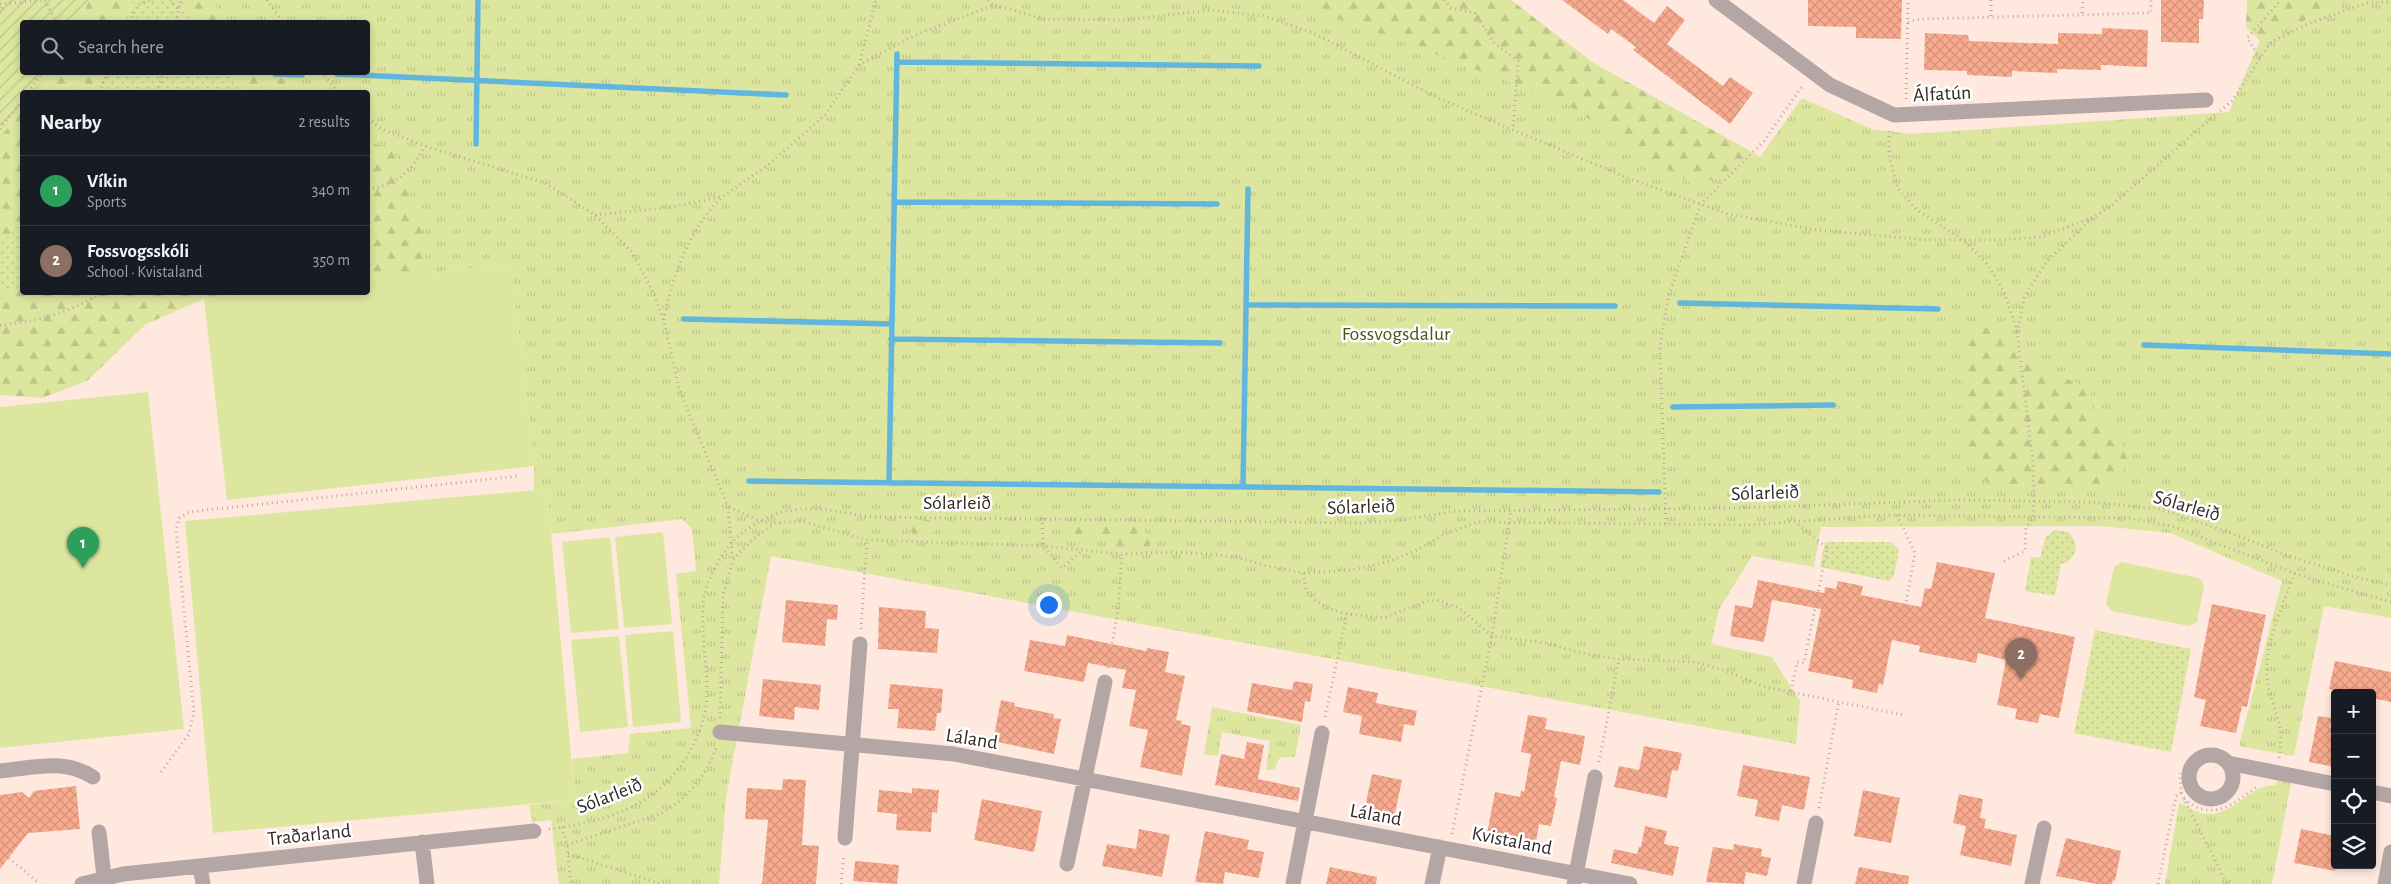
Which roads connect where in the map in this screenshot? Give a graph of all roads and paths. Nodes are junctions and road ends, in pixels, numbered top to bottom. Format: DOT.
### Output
graph roads {
  1 [pos="45,0"];
  2 [pos="151,0"];
  3 [pos="170,0"];
  4 [pos="181,0"];
  5 [pos="267,0"];
  6 [pos="876,0"];
  7 [pos="988,0"];
  8 [pos="1444,0"];
  9 [pos="1716,0"];
  10 [pos="1908,0"];
  11 [pos="1992,0"];
  12 [pos="2083,0"];
  13 [pos="2151,0"];
  14 [pos="2281,0"];
  15 [pos="2389,2"];
  16 [pos="2,4"];
  17 [pos="994,5"];
  18 [pos="179,10"];
  19 [pos="0,13"];
  20 [pos="2082,13"];
  21 [pos="1991,16"];
  22 [pos="55,20"];
  23 [pos="131,20"];
  24 [pos="176,20"];
  25 [pos="282,20"];
  26 [pos="1908,22"];
  27 [pos="2260,58"];
  28 [pos="859,64"];
  29 [pos="1812,72"];
  30 [pos="41,75"];
  31 [pos="107,75"];
  32 [pos="162,75"];
  33 [pos="324,75"];
  34 [pos="30,90"];
  35 [pos="100,90"];
  36 [pos="158,90"];
  37 [pos="336,90"];
  38 [pos="1906,95"];
  39 [pos="2206,100"];
  40 [pos="20,103"];
  41 [pos="1894,115"];
  42 [pos="370,120"];
  43 [pos="0,129"];
  44 [pos="1513,130"];
  45 [pos="425,146"];
  46 [pos="370,189"];
  47 [pos="723,196"];
  48 [pos="1701,204"];
  49 [pos="594,215"];
  50 [pos="2094,217"];
  51 [pos="1963,240"];
  52 [pos="97,295"];
  53 [pos="664,320"];
  54 [pos="0,325"];
  55 [pos="2017,332"];
  56 [pos="519,476"];
  57 [pos="2034,500"];
  58 [pos="728,507"];
  59 [pos="1665,509"];
  60 [pos="1511,510"];
  61 [pos="1897,515"];
  62 [pos="2033,517"];
  63 [pos="1042,518"];
  64 [pos="759,521"];
  65 [pos="1795,522"];
  66 [pos="775,523"];
  67 [pos="1510,523"];
  68 [pos="1666,524"];
  69 [pos="732,540"];
  70 [pos="867,540"];
  71 [pos="1043,546"];
  72 [pos="1083,550"];
  73 [pos="1122,554"];
  74 [pos="733,560"];
  75 [pos="2004,561"];
  76 [pos="1303,573"];
  77 [pos="2295,573"];
  78 [pos="2391,585"];
  79 [pos="2391,602"];
  80 [pos="1347,614"];
  81 [pos="1903,620"];
  82 [pos="1492,636"];
  83 [pos="860,644"];
  84 [pos="1619,659"];
  85 [pos="1105,682"];
  86 [pos="1791,691"];
  87 [pos="1840,702"];
  88 [pos="1903,715"];
  89 [pos="720,732"];
  90 [pos="1322,733"];
  91 [pos="852,744"];
  92 [pos="2286,760"];
  93 [pos="2228,763"];
  94 [pos="0,771"];
  95 [pos="161,772"];
  96 [pos="2180,773"];
  97 [pos="93,777"];
  98 [pos="1596,777"];
  99 [pos="1084,779"];
  100 [pos="2262,783"];
  101 [pos="2331,783"];
  102 [pos="2181,793"];
  103 [pos="2376,793"];
  104 [pos="2391,796"];
  105 [pos="2184,799"];
  106 [pos="1305,822"];
  107 [pos="1816,823"];
  108 [pos="562,827"];
  109 [pos="2044,828"];
  110 [pos="534,830"];
  111 [pos="99,832"];
  112 [pos="845,838"];
  113 [pos="422,842"];
  114 [pos="566,844"];
  115 [pos="1444,848"];
  116 [pos="2391,852"];
  117 [pos="568,854"];
  118 [pos="9,858"];
  119 [pos="1067,864"];
  120 [pos="200,866"];
  121 [pos="104,877"];
  122 [pos="1575,879"];
  123 [pos="40,884"];
  124 [pos="82,884"];
  125 [pos="203,884"];
  126 [pos="427,884"];
  127 [pos="571,884"];
  128 [pos="661,884"];
  129 [pos="841,884"];
  130 [pos="1293,884"];
  131 [pos="1432,884"];
  132 [pos="1630,884"];
  133 [pos="1804,884"];
  134 [pos="2032,884"];
  135 [pos="2158,884"];
  136 [pos="2228,884"];
  137 [pos="2385,884"];
  1 -- 16 [label="path"];
  1 -- 22 [label="path"];
  2 -- 23 [label="path"];
  3 -- 18 [label="path"];
  4 -- 18 [label="path"];
  5 -- 25 [label="path"];
  6 -- 28 [label="path"];
  7 -- 17 [label="path"];
  8 -- 44 [label="path"];
  9 -- 29 [label="street, Álfatún"];
  10 -- 26 [label="path"];
  11 -- 21 [label="path"];
  12 -- 20 [label="path"];
  13 -- 20 [label="path"];
  14 -- 27 [label="path"];
  15 -- 27 [label="path"];
  16 -- 19 [label="path"];
  17 -- 28 [label="path"];
  17 -- 44 [label="path"];
  18 -- 24 [label="path"];
  20 -- 21 [label="path"];
  21 -- 26 [label="path"];
  26 -- 38 [label="path"];
  27 -- 50 [label="path"];
  28 -- 47 [label="path"];
  29 -- 41 [label="street, Álfatún"];
  29 -- 48 [label="path"];
  30 -- 34 [label="path"];
  31 -- 35 [label="path"];
  32 -- 36 [label="path"];
  33 -- 37 [label="path"];
  39 -- 41 [label="street, Álfatún"];
  40 -- 43 [label="path"];
  41 -- 51 [label="path"];
  42 -- 45 [label="path"];
  44 -- 48 [label="path"];
  45 -- 46 [label="path"];
  45 -- 49 [label="path"];
  47 -- 49 [label="path"];
  47 -- 53 [label="path"];
  48 -- 51 [label="path"];
  48 -- 59 [label="path"];
  49 -- 53 [label="path"];
  50 -- 51 [label="path"];
  50 -- 55 [label="path"];
  51 -- 55 [label="path"];
  52 -- 54 [label="path"];
  53 -- 58 [label="path"];
  55 -- 57 [label="path"];
  56 -- 95 [label="path"];
  57 -- 59 [label="path, Sólarleið"];
  57 -- 62 [label="path"];
  57 -- 78 [label="path, Sólarleið"];
  58 -- 64 [label="path"];
  58 -- 69 [label="path"];
  59 -- 60 [label="path, Sólarleið"];
  59 -- 68 [label="path"];
  60 -- 63 [label="path, Sólarleið"];
  60 -- 67 [label="path"];
  61 -- 62 [label="path, Sólarleið"];
  61 -- 65 [label="path, Sólarleið"];
  61 -- 81 [label="path"];
  62 -- 75 [label="path"];
  62 -- 77 [label="path, Sólarleið"];
  63 -- 64 [label="path, Sólarleið"];
  63 -- 71 [label="path"];
  64 -- 66 [label="path"];
  64 -- 69 [label="path, Sólarleið"];
  65 -- 68 [label="path, Sólarleið"];
  65 -- 86 [label="path"];
  66 -- 70 [label="path, Sólarleið"];
  66 -- 74 [label="path, Sólarleið"];
  67 -- 68 [label="path, Sólarleið"];
  67 -- 76 [label="path, Sólarleið"];
  67 -- 82 [label="path"];
  69 -- 74 [label="path"];
  69 -- 108 [label="path, Sólarleið"];
  70 -- 71 [label="path, Sólarleið"];
  70 -- 83 [label="path"];
  71 -- 72 [label="path, Sólarleið"];
  71 -- 72 [label="path"];
  72 -- 73 [label="path, Sólarleið"];
  73 -- 76 [label="path, Sólarleið"];
  73 -- 85 [label="path"];
  74 -- 89 [label="path, Sólarleið"];
  76 -- 80 [label="path"];
  77 -- 79 [label="path, Sólarleið"];
  77 -- 92 [label="path"];
  80 -- 82 [label="path"];
  80 -- 90 [label="path"];
  82 -- 84 [label="path"];
  82 -- 115 [label="path"];
  83 -- 91 [label="street"];
  84 -- 86 [label="path"];
  84 -- 98 [label="path"];
  85 -- 99 [label="street"];
  86 -- 87 [label="path"];
  87 -- 88 [label="path"];
  87 -- 107 [label="path"];
  89 -- 91 [label="street, Láland"];
  89 -- 114 [label="path, Sólarleið"];
  90 -- 106 [label="street"];
  91 -- 99 [label="street, Láland"];
  91 -- 112 [label="street"];
  93 -- 101 [label="street"];
  94 -- 97 [label="street"];
  96 -- 102 [label="path"];
  98 -- 122 [label="street, Kvistaland"];
  99 -- 106 [label="street, Láland"];
  99 -- 119 [label="street"];
  100 -- 105 [label="path"];
  102 -- 105 [label="path"];
  102 -- 135 [label="path"];
  103 -- 104 [label="street"];
  105 -- 136 [label="path"];
  106 -- 115 [label="street, Láland"];
  106 -- 130 [label="street"];
  107 -- 133 [label="street"];
  108 -- 110 [label="path, Sólarleið"];
  108 -- 114 [label="path"];
  109 -- 134 [label="street"];
  110 -- 113 [label="street, Traðarland"];
  111 -- 121 [label="street"];
  112 -- 129 [label="path"];
  113 -- 120 [label="street, Traðarland"];
  113 -- 126 [label="street"];
  114 -- 117 [label="path"];
  115 -- 122 [label="street, Kvistaland"];
  115 -- 131 [label="street"];
  116 -- 137 [label="street"];
  117 -- 127 [label="path"];
  117 -- 128 [label="path"];
  118 -- 123 [label="path"];
  120 -- 121 [label="street, Traðarland"];
  120 -- 125 [label="street"];
  121 -- 124 [label="street, Traðarland"];
  122 -- 132 [label="street, Kvistaland"];
}
